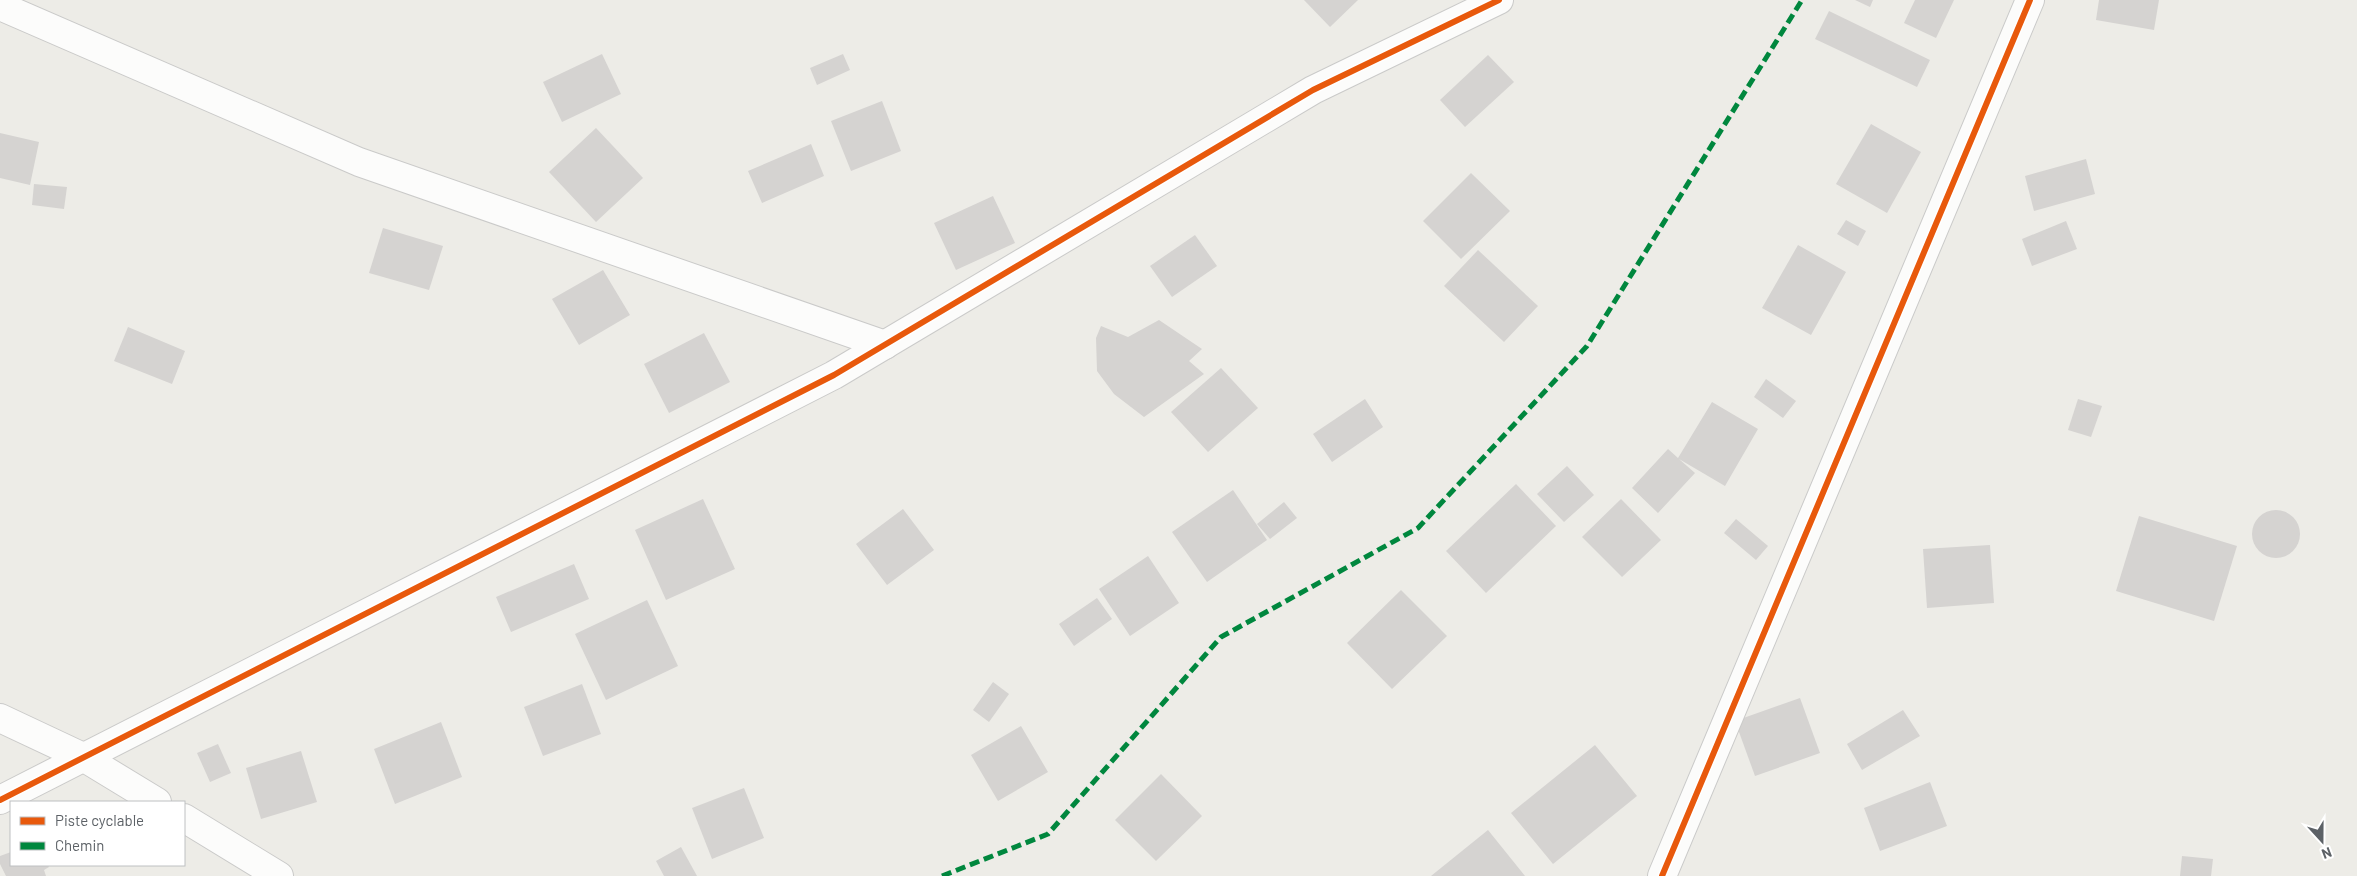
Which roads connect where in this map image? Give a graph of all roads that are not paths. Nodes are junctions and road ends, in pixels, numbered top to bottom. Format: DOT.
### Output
graph roads {
  1 [pos="1499,0"];
  2 [pos="2030,0"];
  3 [pos="0,6"];
  4 [pos="885,345"];
  5 [pos="0,718"];
  6 [pos="83,757"];
  7 [pos="0,800"];
  8 [pos="155,801"];
  9 [pos="185,819"];
  10 [pos="279,876"];
  11 [pos="1662,876"];
  1 -- 4 [label="street"];
  2 -- 11 [label="street"];
  3 -- 4 [label="street"];
  4 -- 6 [label="street"];
  5 -- 6 [label="street"];
  6 -- 7 [label="street"];
  6 -- 8 [label="street"];
  9 -- 10 [label="street"];
}
